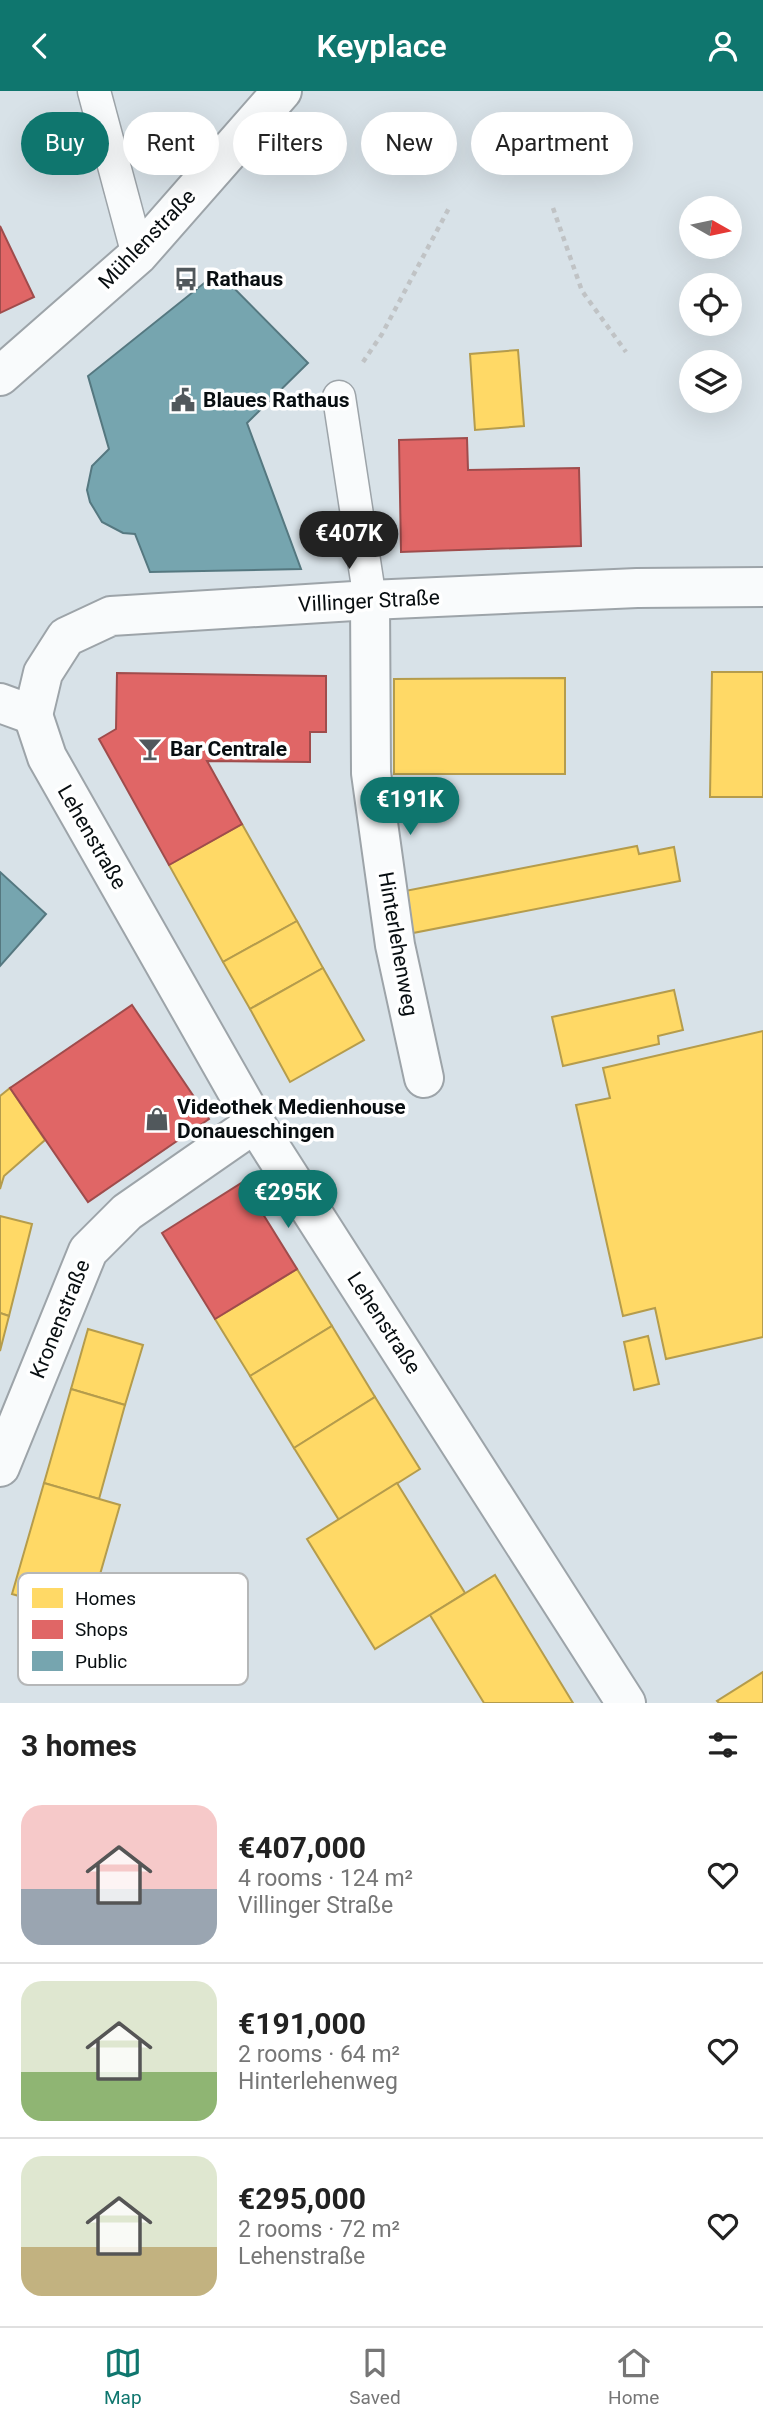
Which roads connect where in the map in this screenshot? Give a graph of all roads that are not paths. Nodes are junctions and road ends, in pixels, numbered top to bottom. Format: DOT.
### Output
graph roads {
  1 [pos="94,91"];
  2 [pos="282,91"];
  3 [pos="138,255"];
  4 [pos="0,376"];
  5 [pos="339,397"];
  6 [pos="763,587"];
  7 [pos="370,600"];
  8 [pos="16,709"];
  9 [pos="424,1078"];
  10 [pos="255,1123"];
  11 [pos="0,1467"];
  12 [pos="626,1703"];
  1 -- 3 [label="lane"];
  2 -- 3 [label="street, Mühlenstraße"];
  3 -- 4 [label="street, Mühlenstraße"];
  5 -- 7 [label="lane"];
  6 -- 7 [label="street, Villinger Straße"];
  7 -- 8 [label="street, Villinger Straße"];
  7 -- 9 [label="street, Hinterlehenweg"];
  8 -- 10 [label="street, Lehenstraße"];
  10 -- 11 [label="street, Kronenstraße"];
  10 -- 12 [label="street, Lehenstraße"];
}
